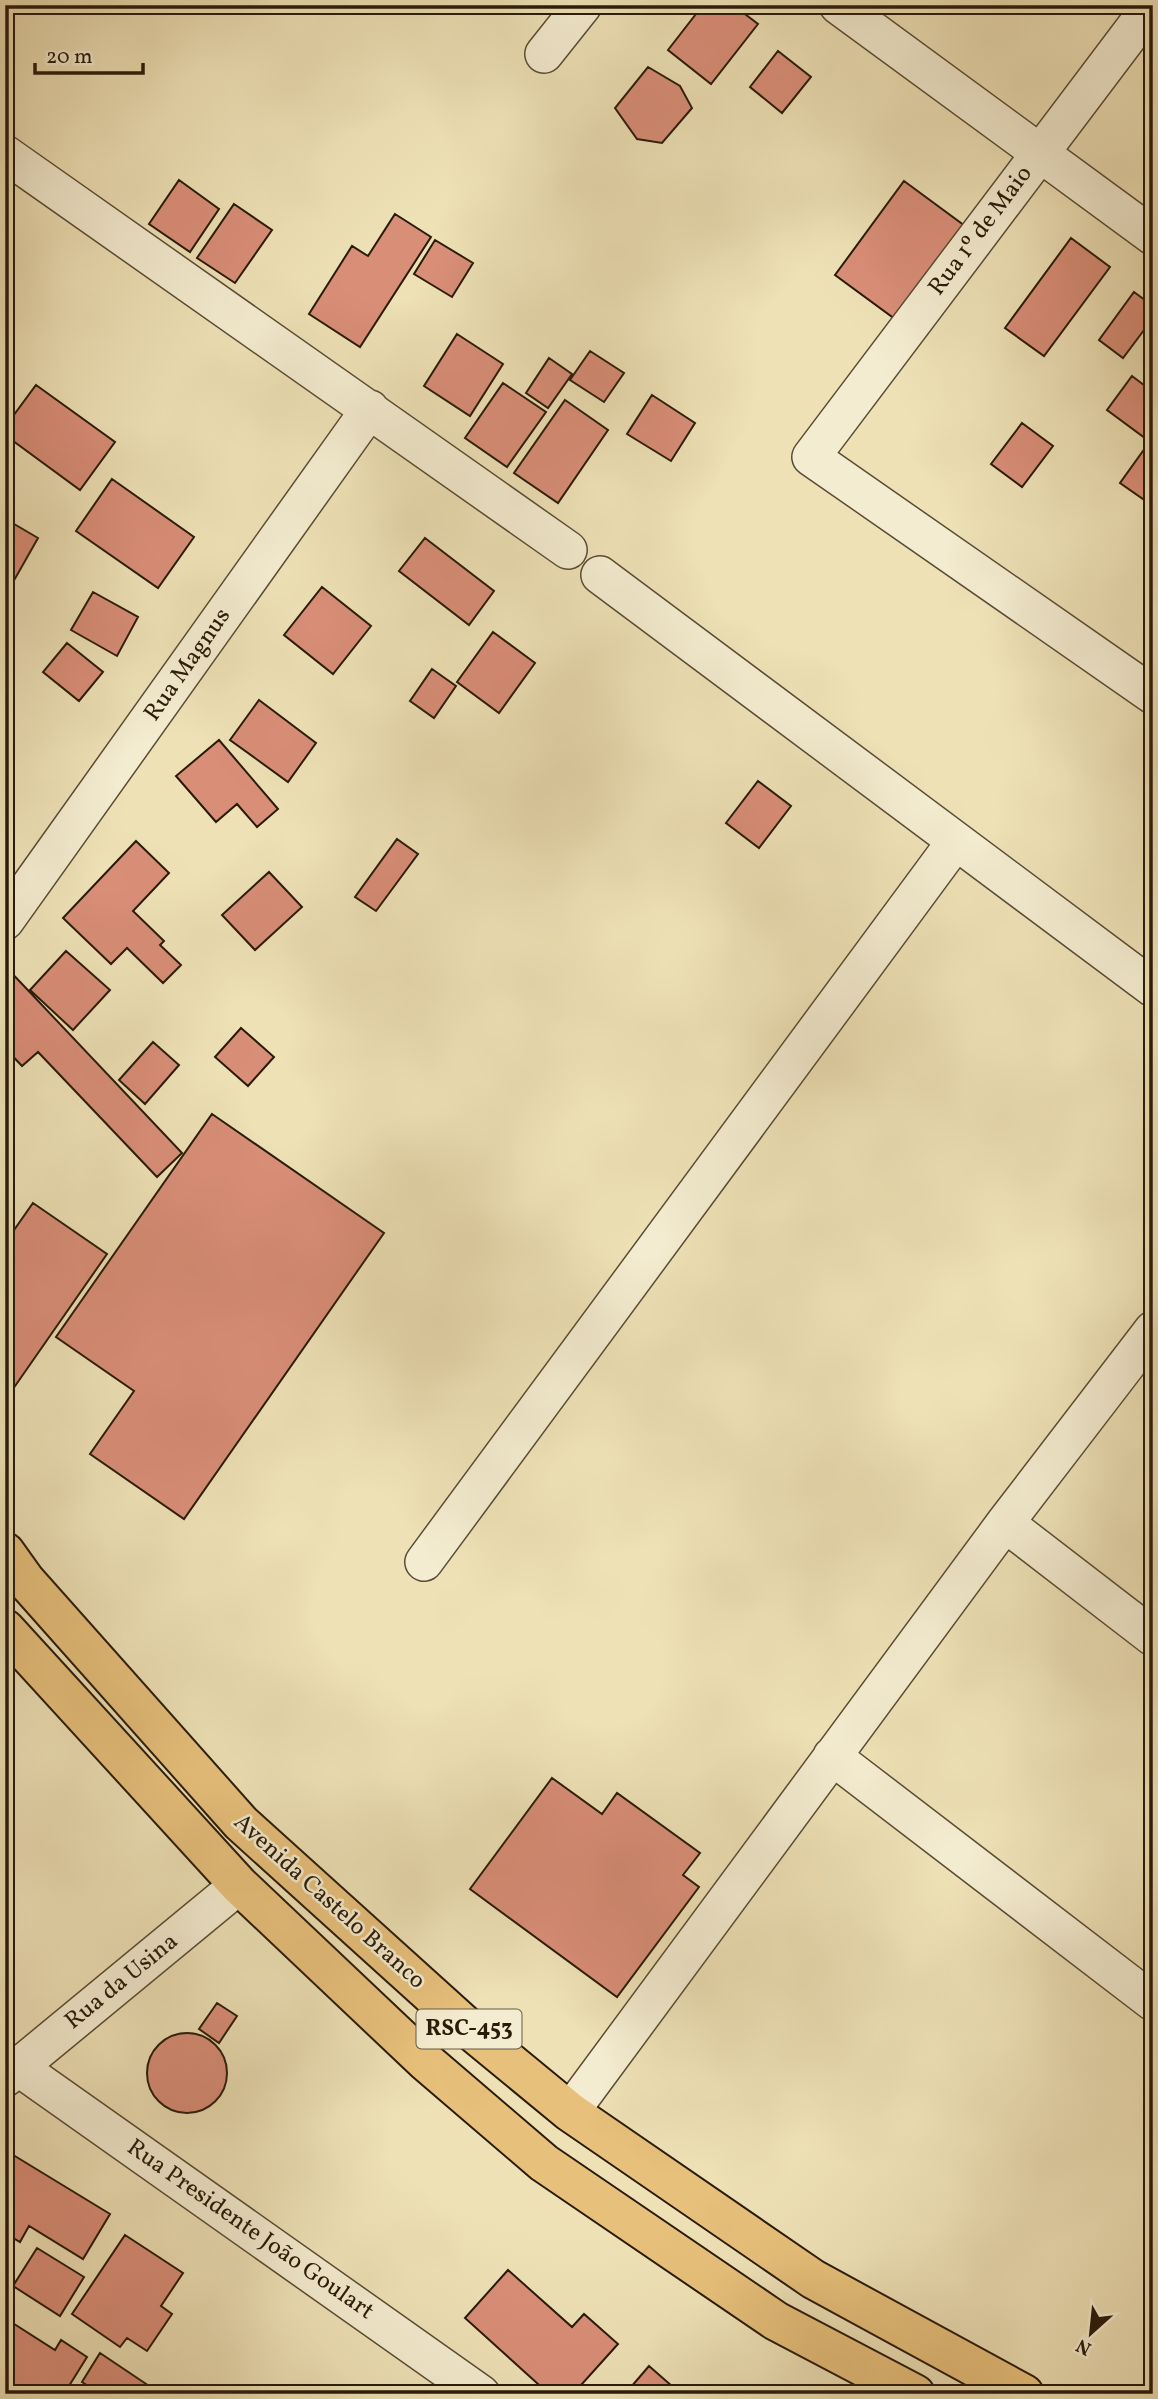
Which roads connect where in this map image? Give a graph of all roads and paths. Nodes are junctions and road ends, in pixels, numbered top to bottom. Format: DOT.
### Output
graph roads {
  1 [pos="583,5"];
  2 [pos="838,5"];
  3 [pos="1152,5"];
  4 [pos="544,54"];
  5 [pos="1041,152"];
  6 [pos="5,154"];
  7 [pos="1153,236"];
  8 [pos="370,409"];
  9 [pos="568,550"];
  10 [pos="600,575"];
  11 [pos="1153,695"];
  12 [pos="956,841"];
  13 [pos="5,921"];
  14 [pos="1153,988"];
  15 [pos="1153,1330"];
  16 [pos="1006,1523"];
  17 [pos="5,1552"];
  18 [pos="424,1562"];
  19 [pos="5,1629"];
  20 [pos="1153,1637"];
  21 [pos="832,1756"];
  22 [pos="239,1885"];
  23 [pos="1153,2002"];
  24 [pos="12,2072"];
  25 [pos="570,2112"];
  26 [pos="481,2394"];
  27 [pos="915,2394"];
  28 [pos="1024,2394"];
  1 -- 4 [label="street"];
  2 -- 5 [label="street"];
  3 -- 5 [label="street, Rua 1º de Maio"];
  5 -- 7 [label="street"];
  5 -- 11 [label="street, Rua 1º de Maio"];
  6 -- 8 [label="street"];
  8 -- 9 [label="street"];
  8 -- 13 [label="street, Rua Magnus"];
  10 -- 12 [label="street"];
  12 -- 14 [label="street"];
  12 -- 18 [label="street"];
  15 -- 16 [label="street"];
  16 -- 20 [label="street"];
  16 -- 21 [label="street"];
  17 -- 25 [label="main road, Avenida Castelo Branco / RSC-453"];
  19 -- 22 [label="main road, Avenida Castelo Branco / RSC-453"];
  21 -- 23 [label="street"];
  21 -- 25 [label="street"];
  22 -- 24 [label="street, Rua da Usina"];
  22 -- 27 [label="main road, Avenida Castelo Branco / RSC-453"];
  24 -- 26 [label="street, Rua Presidente João Goulart"];
  25 -- 28 [label="main road, Avenida Castelo Branco / RSC-453"];
}
